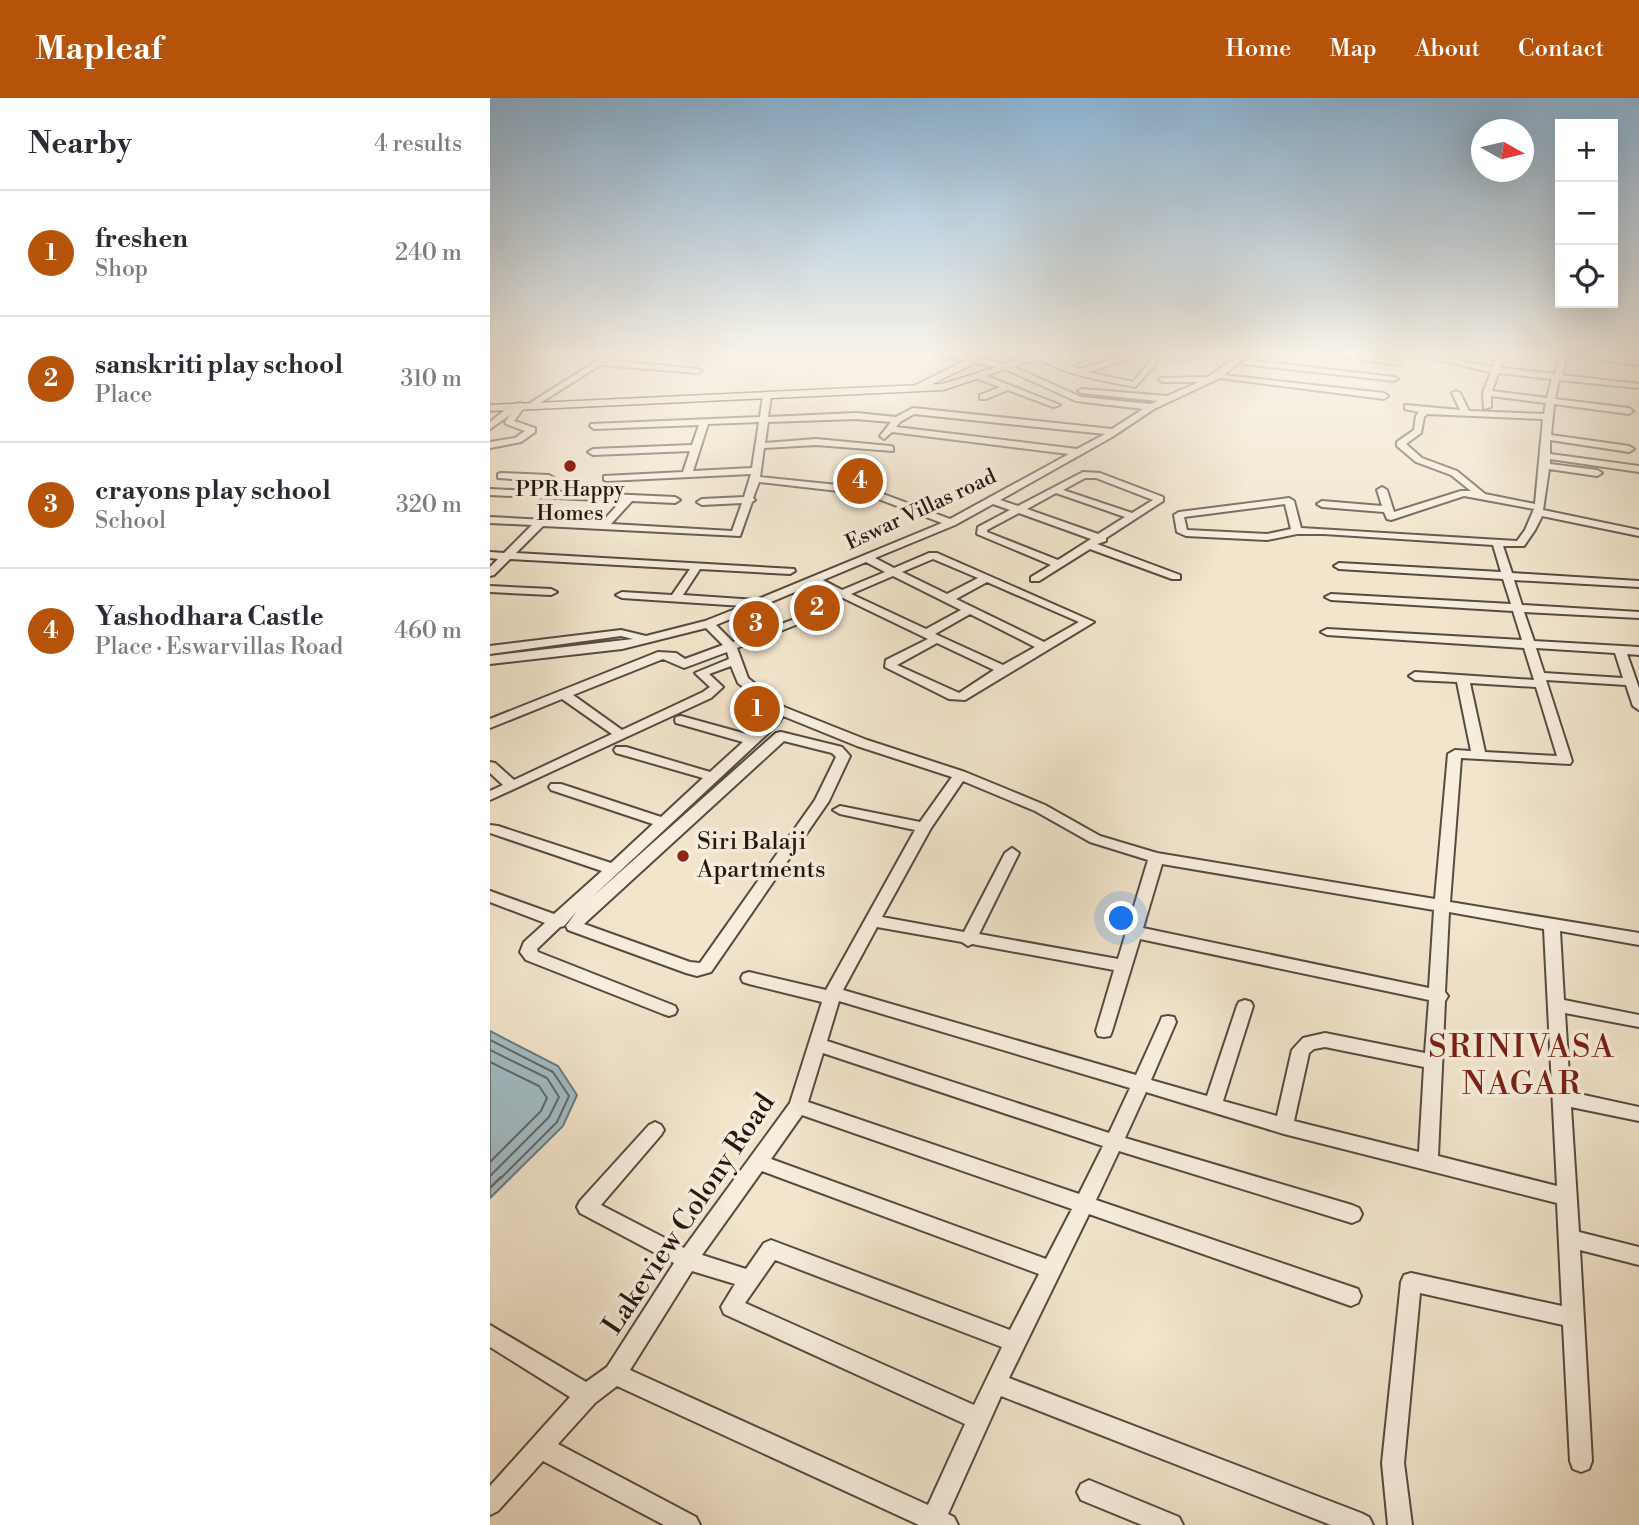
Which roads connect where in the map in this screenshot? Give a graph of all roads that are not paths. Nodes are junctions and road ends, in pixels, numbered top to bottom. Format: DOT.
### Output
graph roads {
  1 [pos="704,422"];
  2 [pos="511,423"];
  3 [pos="688,423"];
  4 [pos="765,423"];
  5 [pos="896,423"];
  6 [pos="1019,423"];
  7 [pos="1125,423"];
  8 [pos="1419,423"];
  9 [pos="1548,423"];
  10 [pos="594,426"];
  11 [pos="1109,432"];
  12 [pos="1547,437"];
  13 [pos="490,445"];
  14 [pos="760,446"];
  15 [pos="694,448"];
  16 [pos="890,449"];
  17 [pos="1629,449"];
  18 [pos="593,452"];
  19 [pos="1078,452"];
  20 [pos="1546,461"];
  21 [pos="494,473"];
  22 [pos="1638,473"];
  23 [pos="687,475"];
  24 [pos="754,475"];
  25 [pos="607,478"];
  26 [pos="1055,490"];
  27 [pos="1382,490"];
  28 [pos="490,492"];
  29 [pos="536,494"];
  30 [pos="1480,494"];
  31 [pos="629,498"];
  32 [pos="675,500"];
  33 [pos="750,500"];
  34 [pos="991,500"];
  35 [pos="702,502"];
  36 [pos="1322,504"];
  37 [pos="1538,509"];
  38 [pos="974,510"];
  39 [pos="1019,510"];
  40 [pos="1389,512"];
  41 [pos="1135,517"];
  42 [pos="1002,519"];
  43 [pos="490,520"];
  44 [pos="540,523"];
  45 [pos="951,523"];
  46 [pos="603,527"];
  47 [pos="1297,531"];
  48 [pos="1639,533"];
  49 [pos="1394,536"];
  50 [pos="1102,539"];
  51 [pos="1497,542"];
  52 [pos="1089,545"];
  53 [pos="490,555"];
  54 [pos="506,556"];
  55 [pos="866,558"];
  56 [pos="1059,564"];
  57 [pos="698,565"];
  58 [pos="1339,566"];
  59 [pos="789,571"];
  60 [pos="892,571"];
  61 [pos="490,573"];
  62 [pos="1176,577"];
  63 [pos="1510,577"];
  64 [pos="987,578"];
  65 [pos="1035,579"];
  66 [pos="814,580"];
  67 [pos="1639,584"];
  68 [pos="490,589"];
  69 [pos="551,592"];
  70 [pos="622,594"];
  71 [pos="842,594"];
  72 [pos="1331,597"];
  73 [pos="675,599"];
  74 [pos="947,599"];
  75 [pos="758,603"];
  76 [pos="1519,608"];
  77 [pos="970,610"];
  78 [pos="820,614"];
  79 [pos="1639,615"];
  80 [pos="709,624"];
  81 [pos="1327,632"];
  82 [pos="931,636"];
  83 [pos="650,638"];
  84 [pos="1528,644"];
  85 [pos="1044,647"];
  86 [pos="490,650"];
  87 [pos="1620,650"];
  88 [pos="1639,651"];
  89 [pos="734,653"];
  90 [pos="490,660"];
  91 [pos="684,664"];
  92 [pos="1003,670"];
  93 [pos="701,673"];
  94 [pos="1415,676"];
  95 [pos="1463,680"];
  96 [pos="1539,680"];
  97 [pos="1634,689"];
  98 [pos="564,695"];
  99 [pos="776,702"];
  100 [pos="1639,706"];
  101 [pos="681,720"];
  102 [pos="490,724"];
  103 [pos="826,729"];
  104 [pos="621,736"];
  105 [pos="752,740"];
  106 [pos="812,743"];
  107 [pos="621,750"];
  108 [pos="1479,756"];
  109 [pos="490,766"];
  110 [pos="960,775"];
  111 [pos="713,777"];
  112 [pos="512,785"];
  113 [pos="555,787"];
  114 [pos="490,796"];
  115 [pos="840,810"];
  116 [pos="664,823"];
  117 [pos="924,827"];
  118 [pos="493,829"];
  119 [pos="1012,852"];
  120 [pos="1156,858"];
  121 [pos="613,869"];
  122 [pos="490,896"];
  123 [pos="1442,903"];
  124 [pos="874,921"];
  125 [pos="559,922"];
  126 [pos="1552,924"];
  127 [pos="1133,932"];
  128 [pos="1639,939"];
  129 [pos="968,940"];
  130 [pos="1122,966"];
  131 [pos="749,978"];
  132 [pos="833,996"];
  133 [pos="1440,996"];
  134 [pos="1557,1005"];
  135 [pos="1245,1006"];
  136 [pos="669,1010"];
  137 [pos="1639,1021"];
  138 [pos="1168,1022"];
  139 [pos="1104,1031"];
  140 [pos="817,1044"];
  141 [pos="1434,1062"];
  142 [pos="1142,1083"];
  143 [pos="1562,1098"];
  144 [pos="1213,1105"];
  145 [pos="798,1106"];
  146 [pos="1639,1114"];
  147 [pos="1284,1126"];
  148 [pos="655,1130"];
  149 [pos="1113,1142"];
  150 [pos="758,1162"];
  151 [pos="1428,1163"];
  152 [pos="1568,1196"];
  153 [pos="1084,1202"];
  154 [pos="1352,1214"];
  155 [pos="1570,1239"];
  156 [pos="1639,1255"];
  157 [pos="687,1260"];
  158 [pos="1052,1270"];
  159 [pos="749,1279"];
  160 [pos="1351,1296"];
  161 [pos="1574,1318"];
  162 [pos="490,1335"];
  163 [pos="1015,1342"];
  164 [pos="615,1374"];
  165 [pos="997,1384"];
  166 [pos="587,1395"];
  167 [pos="979,1419"];
  168 [pos="541,1447"];
  169 [pos="1581,1461"];
  170 [pos="1089,1492"];
  171 [pos="490,1503"];
  172 [pos="937,1523"];
  173 [pos="688,1525"];
  174 [pos="1171,1525"];
  175 [pos="1361,1525"];
  176 [pos="1400,1525"];
  1 -- 15 [label="street"];
  2 -- 13 [label="street"];
  3 -- 10 [label="street"];
  4 -- 14 [label="street"];
  5 -- 19 [label="street"];
  6 -- 11 [label="street"];
  7 -- 11 [label="street, Eswar Villas road"];
  8 -- 30 [label="street"];
  9 -- 12 [label="street"];
  11 -- 19 [label="street, Eswar Villas road"];
  12 -- 17 [label="street"];
  12 -- 20 [label="street"];
  14 -- 16 [label="street"];
  14 -- 24 [label="street"];
  15 -- 18 [label="street"];
  15 -- 23 [label="street"];
  19 -- 34 [label="street, Eswar Villas road"];
  20 -- 22 [label="street"];
  20 -- 37 [label="street"];
  21 -- 29 [label="street"];
  23 -- 24 [label="street"];
  23 -- 25 [label="street"];
  24 -- 33 [label="street"];
  24 -- 45 [label="street"];
  26 -- 39 [label="street"];
  26 -- 41 [label="street"];
  26 -- 41 [label="street"];
  27 -- 40 [label="street"];
  28 -- 29 [label="street"];
  29 -- 31 [label="street"];
  30 -- 37 [label="street"];
  30 -- 40 [label="street"];
  31 -- 32 [label="street"];
  31 -- 46 [label="street"];
  33 -- 35 [label="street"];
  33 -- 46 [label="street"];
  34 -- 38 [label="street, Eswar Villas road"];
  34 -- 39 [label="street"];
  36 -- 40 [label="street"];
  37 -- 48 [label="street"];
  37 -- 51 [label="street"];
  38 -- 42 [label="street"];
  38 -- 45 [label="street, Eswar Villas road"];
  39 -- 42 [label="street"];
  39 -- 50 [label="street"];
  40 -- 49 [label="street"];
  41 -- 50 [label="street"];
  42 -- 56 [label="street"];
  43 -- 44 [label="street"];
  44 -- 46 [label="street"];
  44 -- 54 [label="street"];
  45 -- 55 [label="street, Eswar Villas road"];
  47 -- 47 [label="street"];
  47 -- 49 [label="street"];
  49 -- 51 [label="street"];
  50 -- 52 [label="street"];
  51 -- 63 [label="street"];
  52 -- 56 [label="street"];
  52 -- 62 [label="street"];
  53 -- 54 [label="street"];
  54 -- 57 [label="street"];
  54 -- 61 [label="street"];
  55 -- 60 [label="street"];
  55 -- 66 [label="street, Eswar Villas road"];
  56 -- 65 [label="street"];
  57 -- 59 [label="street"];
  57 -- 73 [label="street"];
  58 -- 63 [label="street"];
  60 -- 64 [label="street"];
  60 -- 71 [label="street"];
  60 -- 74 [label="street"];
  63 -- 67 [label="street"];
  63 -- 76 [label="street"];
  64 -- 74 [label="street"];
  64 -- 85 [label="street"];
  66 -- 71 [label="street"];
  66 -- 75 [label="street, Eswar Villas road"];
  68 -- 69 [label="street"];
  70 -- 73 [label="street, Eswar Villas road"];
  71 -- 82 [label="street"];
  72 -- 76 [label="street"];
  73 -- 75 [label="street, Eswar Villas road"];
  74 -- 77 [label="street"];
  75 -- 80 [label="street, Eswar Villas road"];
  76 -- 79 [label="street"];
  76 -- 84 [label="street"];
  77 -- 82 [label="street"];
  77 -- 85 [label="street"];
  78 -- 89 [label="street"];
  80 -- 83 [label="street, Eswar Villas road"];
  80 -- 89 [label="street"];
  81 -- 84 [label="street"];
  82 -- 92 [label="street"];
  82 -- 92 [label="street"];
  83 -- 86 [label="street"];
  83 -- 90 [label="street, Eswar Villas road"];
  84 -- 87 [label="street"];
  84 -- 96 [label="street"];
  85 -- 92 [label="street"];
  87 -- 88 [label="street"];
  87 -- 97 [label="street"];
  89 -- 91 [label="street"];
  89 -- 93 [label="street"];
  89 -- 99 [label="street"];
  91 -- 93 [label="street"];
  91 -- 98 [label="street"];
  93 -- 104 [label="street"];
  94 -- 95 [label="street"];
  95 -- 96 [label="street"];
  95 -- 108 [label="street"];
  96 -- 97 [label="street"];
  96 -- 108 [label="street"];
  97 -- 100 [label="street"];
  98 -- 102 [label="street"];
  98 -- 104 [label="street"];
  99 -- 103 [label="street"];
  99 -- 105 [label="street"];
  101 -- 105 [label="street"];
  103 -- 106 [label="street"];
  103 -- 110 [label="street"];
  104 -- 112 [label="street"];
  105 -- 111 [label="street"];
  106 -- 106 [label="street"];
  107 -- 111 [label="street"];
  108 -- 123 [label="street"];
  109 -- 112 [label="street"];
  110 -- 117 [label="street, Lakeview Colony Road"];
  110 -- 120 [label="street"];
  111 -- 116 [label="street"];
  112 -- 114 [label="street"];
  113 -- 116 [label="street"];
  115 -- 117 [label="street"];
  116 -- 121 [label="street"];
  117 -- 124 [label="street, Lakeview Colony Road"];
  118 -- 121 [label="street"];
  119 -- 129 [label="street"];
  120 -- 123 [label="street"];
  120 -- 127 [label="street"];
  121 -- 125 [label="street"];
  122 -- 125 [label="street"];
  123 -- 126 [label="street"];
  123 -- 133 [label="street"];
  124 -- 129 [label="street"];
  124 -- 132 [label="street, Lakeview Colony Road"];
  125 -- 136 [label="street"];
  126 -- 128 [label="street"];
  126 -- 134 [label="street"];
  127 -- 130 [label="street"];
  127 -- 133 [label="street"];
  129 -- 130 [label="street"];
  130 -- 139 [label="street"];
  131 -- 132 [label="street"];
  132 -- 140 [label="street, Lakeview Colony Road"];
  132 -- 142 [label="street"];
  133 -- 141 [label="street"];
  134 -- 137 [label="street"];
  134 -- 143 [label="street"];
  135 -- 144 [label="street"];
  138 -- 142 [label="street"];
  140 -- 145 [label="street, Lakeview Colony Road"];
  140 -- 149 [label="street"];
  141 -- 147 [label="street"];
  141 -- 151 [label="street"];
  142 -- 144 [label="street"];
  142 -- 149 [label="street"];
  143 -- 146 [label="street"];
  143 -- 152 [label="street"];
  144 -- 147 [label="street"];
  145 -- 150 [label="street, Lakeview Colony Road"];
  145 -- 153 [label="street"];
  147 -- 151 [label="street"];
  148 -- 157 [label="street"];
  149 -- 153 [label="street"];
  149 -- 154 [label="street"];
  150 -- 157 [label="street, Lakeview Colony Road"];
  150 -- 158 [label="street"];
  151 -- 152 [label="street"];
  152 -- 155 [label="street"];
  153 -- 158 [label="street"];
  153 -- 160 [label="street"];
  155 -- 156 [label="street"];
  155 -- 161 [label="street"];
  157 -- 159 [label="street"];
  157 -- 164 [label="street, Lakeview Colony Road"];
  158 -- 163 [label="street"];
  159 -- 163 [label="street"];
  159 -- 167 [label="street"];
  161 -- 169 [label="street"];
  161 -- 176 [label="street"];
  162 -- 166 [label="street"];
  163 -- 165 [label="street"];
  164 -- 166 [label="street, Lakeview Colony Road"];
  164 -- 172 [label="street"];
  165 -- 167 [label="street"];
  165 -- 175 [label="street"];
  166 -- 168 [label="street, Lakeview Colony Road"];
  167 -- 172 [label="street"];
  168 -- 171 [label="street, Lakeview Colony Road"];
  168 -- 173 [label="street"];
  170 -- 174 [label="street"];
}
